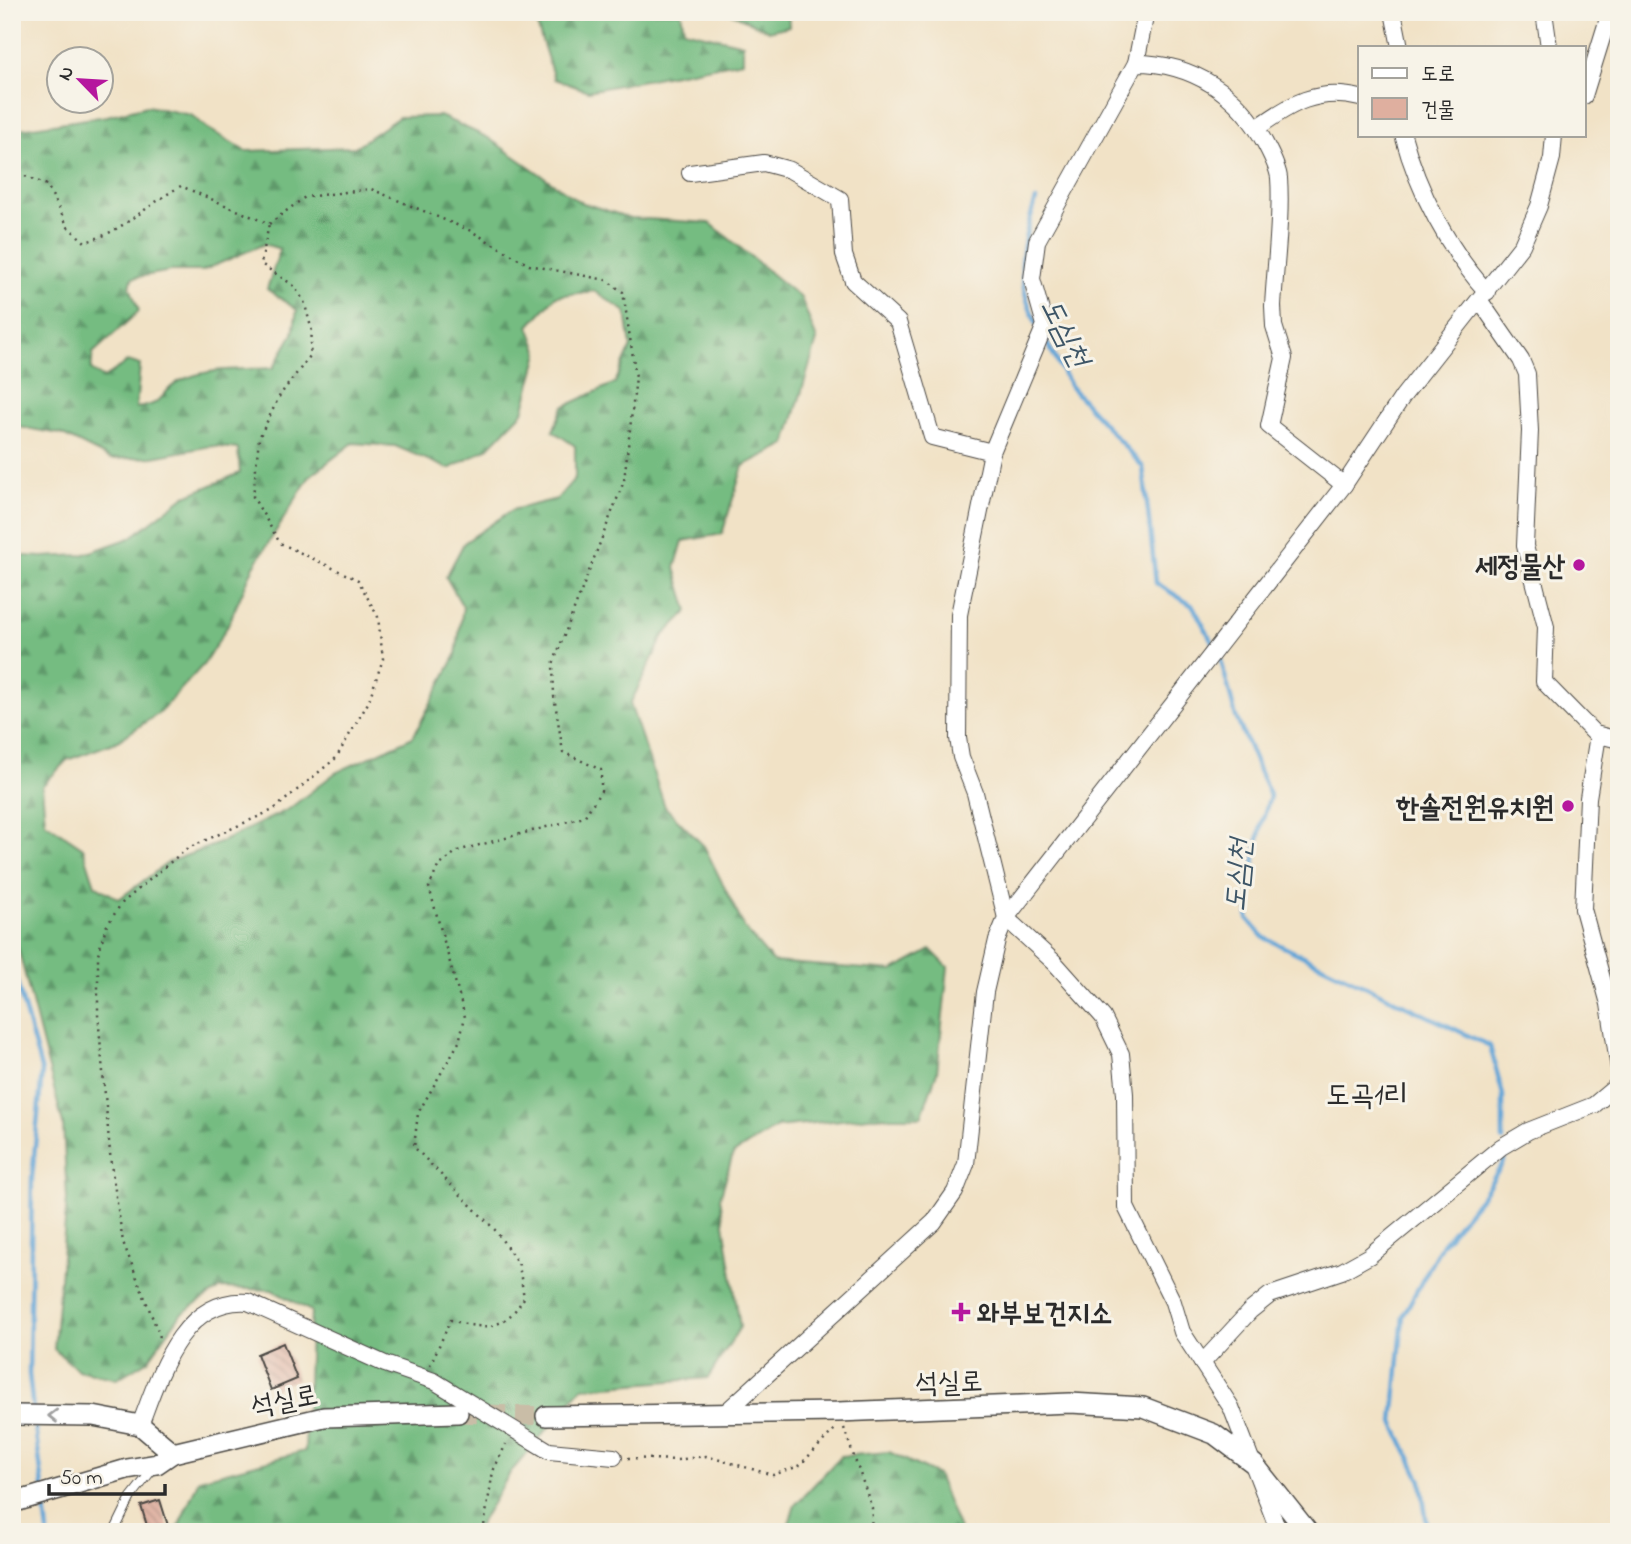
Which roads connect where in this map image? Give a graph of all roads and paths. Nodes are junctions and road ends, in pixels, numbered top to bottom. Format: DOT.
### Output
graph roads {
  1 [pos="1146,12"];
  2 [pos="1393,12"];
  3 [pos="1544,12"];
  4 [pos="1609,12"];
  5 [pos="1400,46"];
  6 [pos="1549,46"];
  7 [pos="1136,63"];
  8 [pos="1586,89"];
  9 [pos="1358,98"];
  10 [pos="1257,128"];
  11 [pos="1404,136"];
  12 [pos="1556,138"];
  13 [pos="12,171"];
  14 [pos="690,173"];
  15 [pos="269,224"];
  16 [pos="1483,297"];
  17 [pos="992,452"];
  18 [pos="1344,485"];
  19 [pos="1598,735"];
  20 [pos="1619,740"];
  21 [pos="1006,918"];
  22 [pos="1619,1069"];
  23 [pos="1619,1084"];
  24 [pos="169,1354"];
  25 [pos="1202,1363"];
  26 [pos="424,1378"];
  27 [pos="838,1412"];
  28 [pos="458,1413"];
  29 [pos="725,1413"];
  30 [pos="12,1415"];
  31 [pos="546,1416"];
  32 [pos="140,1425"];
  33 [pos="513,1428"];
  34 [pos="173,1452"];
  35 [pos="614,1457"];
  36 [pos="156,1464"];
  37 [pos="1254,1464"];
  38 [pos="12,1503"];
  39 [pos="114,1532"];
  40 [pos="483,1532"];
  41 [pos="871,1532"];
  42 [pos="1279,1532"];
  43 [pos="1308,1532"];
  1 -- 7 [label="street"];
  2 -- 5 [label="street"];
  3 -- 6 [label="street"];
  4 -- 8 [label="street"];
  7 -- 10 [label="street"];
  7 -- 17 [label="street"];
  9 -- 10 [label="street"];
  10 -- 18 [label="street"];
  11 -- 16 [label="street"];
  12 -- 16 [label="street"];
  13 -- 15 [label="path"];
  14 -- 17 [label="street"];
  15 -- 24 [label="path"];
  15 -- 26 [label="path"];
  16 -- 18 [label="street"];
  16 -- 19 [label="street"];
  17 -- 21 [label="street"];
  18 -- 21 [label="street"];
  19 -- 20 [label="street"];
  19 -- 22 [label="street"];
  21 -- 25 [label="street"];
  21 -- 29 [label="street"];
  23 -- 25 [label="street"];
  24 -- 26 [label="street"];
  24 -- 32 [label="street"];
  25 -- 37 [label="street"];
  26 -- 33 [label="street"];
  27 -- 29 [label="street, 석실로"];
  27 -- 35 [label="path"];
  27 -- 37 [label="street, 석실로"];
  27 -- 41 [label="path"];
  28 -- 34 [label="street, 석실로"];
  29 -- 31 [label="street, 석실로"];
  32 -- 30 [label="street, one-way"];
  32 -- 34 [label="street"];
  33 -- 35 [label="street"];
  33 -- 40 [label="path"];
  34 -- 36 [label="street, 석실로"];
  36 -- 38 [label="street, 석실로"];
  36 -- 39 [label="lane"];
  37 -- 42 [label="street"];
  37 -- 43 [label="street, 석실로"];
}
